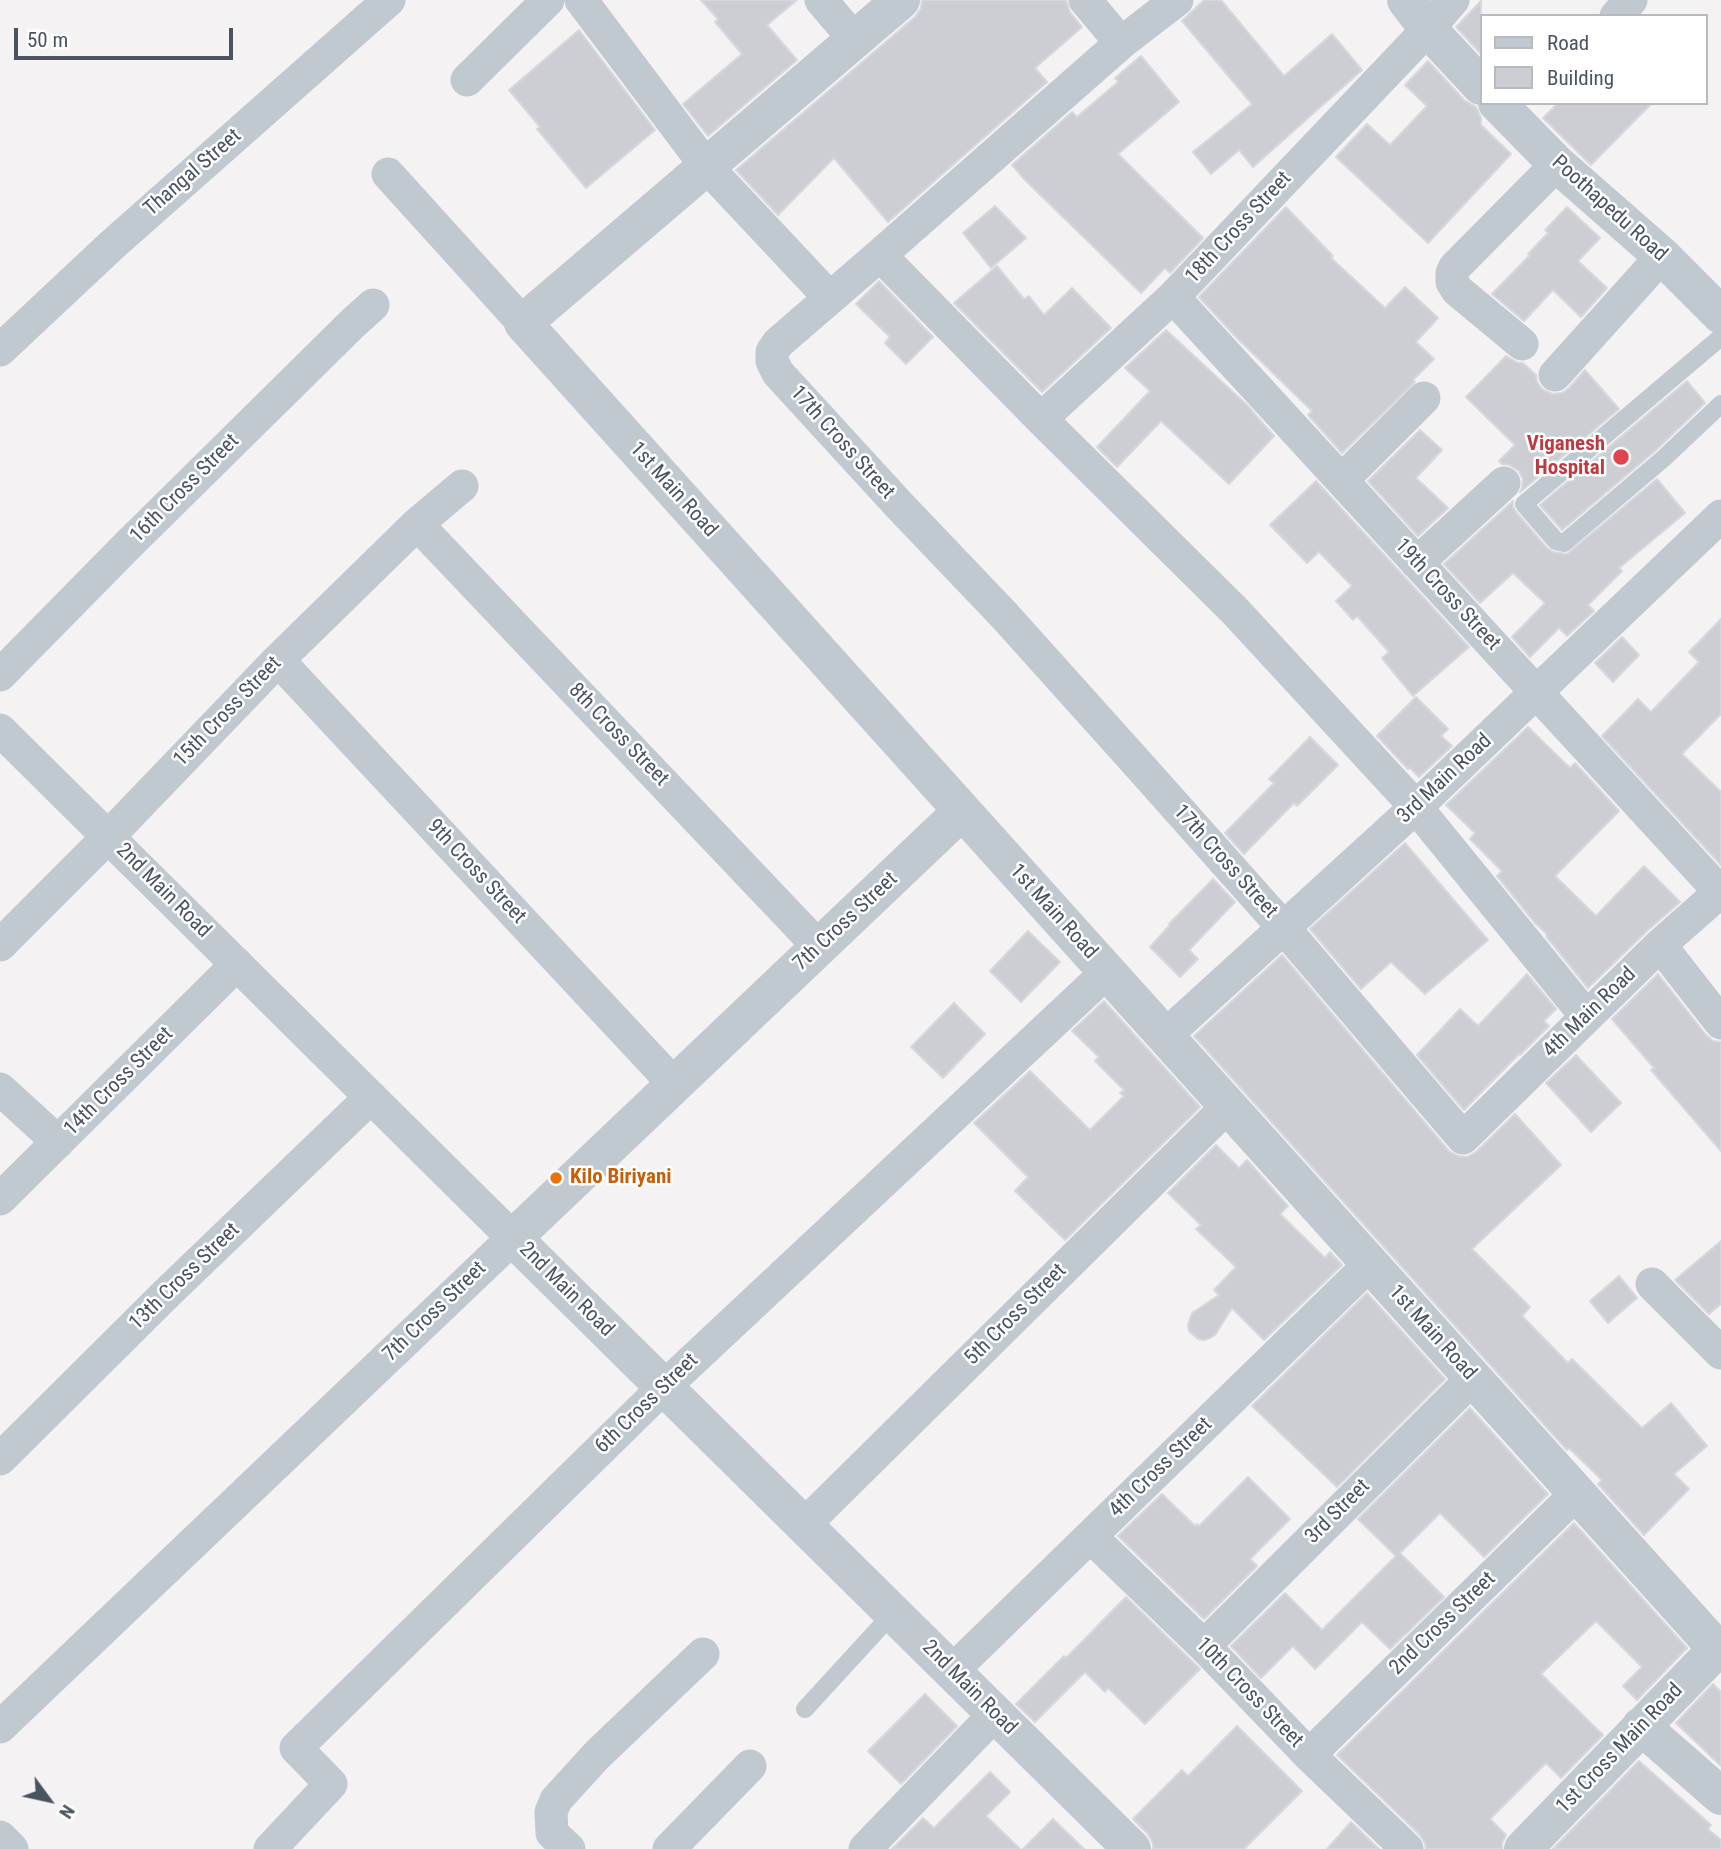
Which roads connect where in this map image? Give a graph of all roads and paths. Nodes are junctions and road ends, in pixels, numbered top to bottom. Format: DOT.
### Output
graph roads {
  1 [pos="389,0"];
  2 [pos="548,0"];
  3 [pos="581,0"];
  4 [pos="821,0"];
  5 [pos="901,0"];
  6 [pos="1085,0"];
  7 [pos="1177,0"];
  8 [pos="1453,0"];
  9 [pos="1631,0"];
  10 [pos="1417,14"];
  11 [pos="1618,14"];
  12 [pos="855,40"];
  13 [pos="1121,43"];
  14 [pos="467,80"];
  15 [pos="1480,85"];
  16 [pos="1513,109"];
  17 [pos="1557,164"];
  18 [pos="706,166"];
  19 [pos="388,174"];
  20 [pos="880,255"];
  21 [pos="1662,256"];
  22 [pos="830,297"];
  23 [pos="1173,297"];
  24 [pos="373,305"];
  25 [pos="1721,314"];
  26 [pos="523,323"];
  27 [pos="1721,337"];
  28 [pos="1522,344"];
  29 [pos="0,350"];
  30 [pos="1555,375"];
  31 [pos="1424,398"];
  32 [pos="1721,404"];
  33 [pos="1041,419"];
  34 [pos="1342,480"];
  35 [pos="1504,483"];
  36 [pos="462,486"];
  37 [pos="417,524"];
  38 [pos="1718,525"];
  39 [pos="1418,563"];
  40 [pos="278,660"];
  41 [pos="0,675"];
  42 [pos="1536,692"];
  43 [pos="0,730"];
  44 [pos="1416,807"];
  45 [pos="962,811"];
  46 [pos="108,837"];
  47 [pos="1721,892"];
  48 [pos="1283,927"];
  49 [pos="0,945"];
  50 [pos="1660,945"];
  51 [pos="819,947"];
  52 [pos="237,964"];
  53 [pos="1107,972"];
  54 [pos="1586,1016"];
  55 [pos="1721,1023"];
  56 [pos="1165,1036"];
  57 [pos="674,1084"];
  58 [pos="0,1089"];
  59 [pos="371,1097"];
  60 [pos="1228,1106"];
  61 [pos="1463,1138"];
  62 [pos="58,1142"];
  63 [pos="0,1199"];
  64 [pos="513,1238"];
  65 [pos="1370,1264"];
  66 [pos="1652,1284"];
  67 [pos="1721,1353"];
  68 [pos="1473,1378"];
  69 [pos="664,1387"];
  70 [pos="0,1459"];
  71 [pos="1577,1493"];
  72 [pos="804,1525"];
  73 [pos="1090,1537"];
  74 [pos="893,1613"];
  75 [pos="1204,1646"];
  76 [pos="1719,1647"];
  77 [pos="703,1654"];
  78 [pos="952,1671"];
  79 [pos="805,1709"];
  80 [pos="995,1714"];
  81 [pos="1641,1726"];
  82 [pos="0,1727"];
  83 [pos="1309,1755"];
  84 [pos="750,1766"];
  85 [pos="1721,1796"];
  86 [pos="0,1837"];
  87 [pos="12,1849"];
  88 [pos="270,1849"];
  89 [pos="569,1849"];
  90 [pos="669,1849"];
  91 [pos="865,1849"];
  92 [pos="1132,1849"];
  93 [pos="1407,1849"];
  94 [pos="1523,1849"];
  1 -- 29 [label="street, Thangal Street"];
  2 -- 14 [label="street"];
  3 -- 18 [label="street"];
  4 -- 12 [label="street"];
  5 -- 12 [label="street"];
  6 -- 13 [label="street"];
  7 -- 13 [label="street, 17th Cross Street"];
  8 -- 10 [label="street, 18th Cross Street"];
  9 -- 11 [label="street"];
  10 -- 15 [label="street"];
  10 -- 23 [label="street, 18th Cross Street"];
  12 -- 18 [label="street"];
  13 -- 20 [label="street, 17th Cross Street"];
  16 -- 17 [label="street, Poothapedu Road"];
  17 -- 21 [label="street, Poothapedu Road"];
  17 -- 28 [label="street"];
  18 -- 22 [label="street"];
  18 -- 26 [label="street"];
  19 -- 26 [label="street, 1st Main Road"];
  20 -- 22 [label="street, 17th Cross Street"];
  20 -- 33 [label="street"];
  21 -- 25 [label="street, Poothapedu Road"];
  21 -- 30 [label="street"];
  22 -- 48 [label="street, 17th Cross Street"];
  23 -- 33 [label="street, 18th Cross Street"];
  23 -- 34 [label="street, 19th Cross Street"];
  24 -- 41 [label="street, 16th Cross Street"];
  26 -- 45 [label="street, 1st Main Road"];
  27 -- 32 [label="lane"];
  31 -- 34 [label="street"];
  33 -- 44 [label="street"];
  34 -- 39 [label="street, 19th Cross Street"];
  35 -- 39 [label="street"];
  36 -- 37 [label="street, 15th Cross Street"];
  37 -- 40 [label="street, 15th Cross Street"];
  37 -- 51 [label="street, 8th Cross Street"];
  38 -- 42 [label="street, 3rd Main Road"];
  39 -- 42 [label="street, 19th Cross Street"];
  40 -- 46 [label="street, 15th Cross Street"];
  40 -- 57 [label="street, 9th Cross Street"];
  42 -- 44 [label="street, 3rd Main Road"];
  42 -- 47 [label="street, 19th Cross Street"];
  43 -- 46 [label="street, 2nd Main Road"];
  44 -- 48 [label="street, 3rd Main Road"];
  44 -- 54 [label="street"];
  45 -- 51 [label="street, 7th Cross Street"];
  45 -- 53 [label="street, 1st Main Road"];
  46 -- 49 [label="street, 15th Cross Street"];
  46 -- 52 [label="street, 2nd Main Road"];
  47 -- 50 [label="street, 4th Main Road"];
  48 -- 56 [label="street, 3rd Main Road"];
  48 -- 61 [label="street, 17th Cross Street"];
  50 -- 54 [label="street, 4th Main Road"];
  50 -- 55 [label="street"];
  51 -- 57 [label="street, 7th Cross Street"];
  52 -- 59 [label="street, 2nd Main Road"];
  52 -- 62 [label="street, 14th Cross Street"];
  53 -- 56 [label="street, 1st Main Road"];
  53 -- 69 [label="street, 6th Cross Street"];
  54 -- 61 [label="street, 4th Main Road"];
  56 -- 60 [label="street, 1st Main Road"];
  57 -- 64 [label="street, 7th Cross Street"];
  58 -- 62 [label="street"];
  59 -- 64 [label="street, 2nd Main Road"];
  59 -- 70 [label="street, 13th Cross Street"];
  60 -- 65 [label="street, 1st Main Road"];
  60 -- 72 [label="street, 5th Cross Street"];
  62 -- 63 [label="street, 14th Cross Street"];
  64 -- 69 [label="street, 2nd Main Road"];
  64 -- 82 [label="street, 7th Cross Street"];
  65 -- 68 [label="street, 1st Main Road"];
  65 -- 73 [label="street, 4th Cross Street"];
  66 -- 67 [label="street"];
  68 -- 71 [label="street, 1st Main Road"];
  68 -- 75 [label="street, 3rd Street"];
  69 -- 72 [label="street, 2nd Main Road"];
  69 -- 88 [label="street, 6th Cross Street"];
  71 -- 76 [label="street, 1st Main Road"];
  71 -- 83 [label="street, 2nd Cross Street"];
  72 -- 74 [label="street, 2nd Main Road"];
  73 -- 75 [label="street, 10th Cross Street"];
  73 -- 78 [label="street, 4th Cross Street"];
  74 -- 78 [label="street, 2nd Main Road"];
  74 -- 79 [label="lane"];
  75 -- 83 [label="street, 10th Cross Street"];
  76 -- 81 [label="street, 1st Cross Main Road"];
  77 -- 89 [label="street"];
  78 -- 80 [label="street, 2nd Main Road"];
  80 -- 91 [label="street"];
  80 -- 92 [label="street, 2nd Main Road"];
  81 -- 85 [label="street"];
  81 -- 94 [label="street, 1st Cross Main Road"];
  83 -- 93 [label="street, 10th Cross Street"];
  84 -- 90 [label="street"];
  86 -- 87 [label="street"];
}
